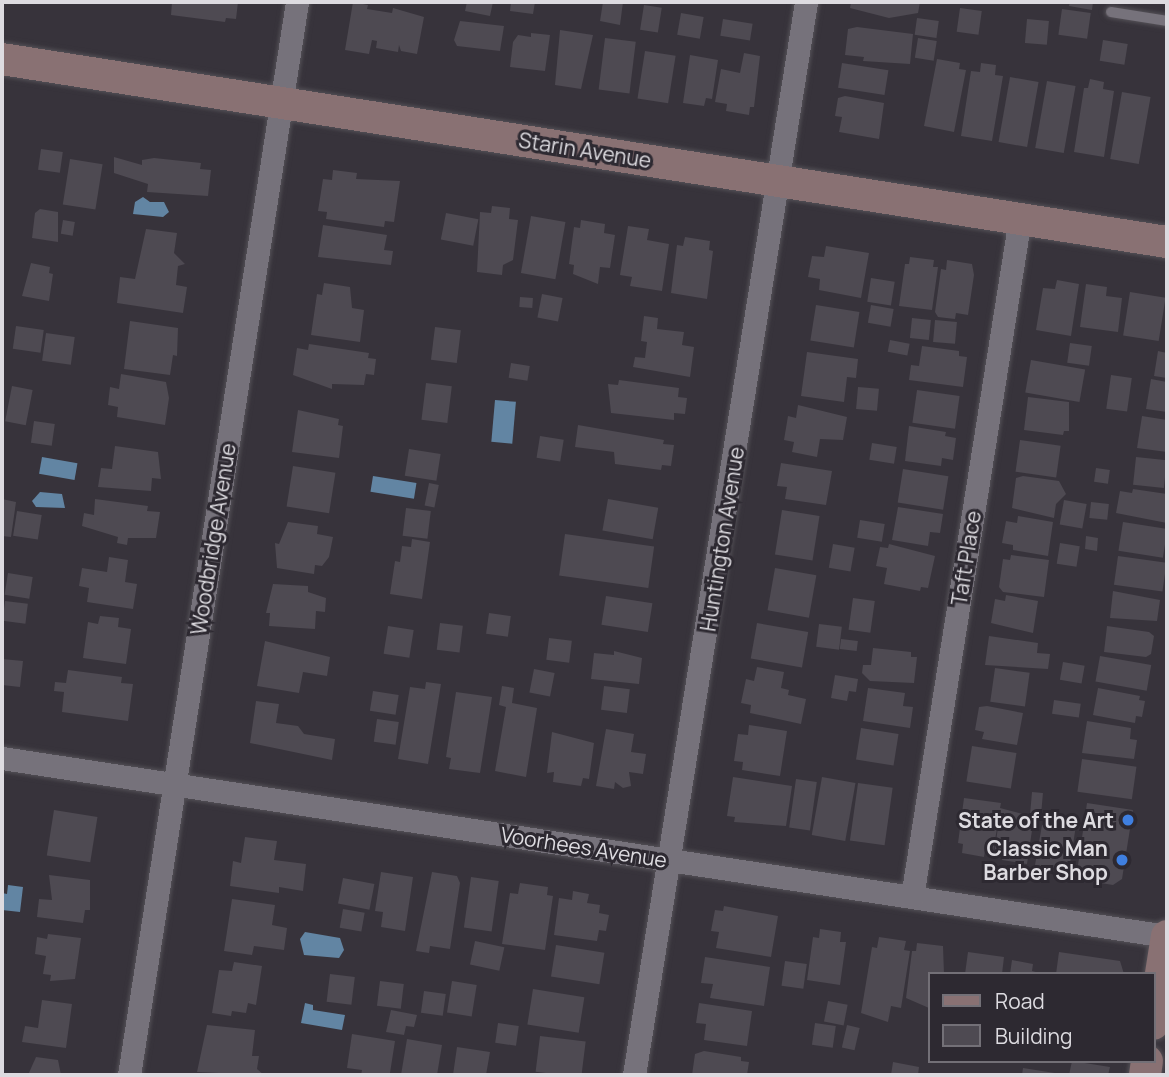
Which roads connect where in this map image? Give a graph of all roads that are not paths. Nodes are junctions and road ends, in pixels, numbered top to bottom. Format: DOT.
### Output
graph roads {
  1 [pos="297,2"];
  2 [pos="806,2"];
  3 [pos="1111,12"];
  4 [pos="1167,21"];
  5 [pos="2,59"];
  6 [pos="282,101"];
  7 [pos="779,180"];
  8 [pos="1020,218"];
  9 [pos="1167,242"];
  10 [pos="2,758"];
  11 [pos="175,784"];
  12 [pos="671,860"];
  13 [pos="912,897"];
  14 [pos="1167,936"];
  15 [pos="1159,1006"];
  16 [pos="130,1075"];
  17 [pos="634,1075"];
  1 -- 6 [label="street, Woodbridge Avenue"];
  2 -- 7 [label="street, Huntington Avenue"];
  3 -- 4 [label="lane"];
  5 -- 6 [label="street, Starin Avenue"];
  6 -- 7 [label="street, Starin Avenue"];
  6 -- 11 [label="street, Woodbridge Avenue"];
  7 -- 8 [label="street, Starin Avenue"];
  7 -- 12 [label="street, Huntington Avenue"];
  8 -- 9 [label="street, Starin Avenue"];
  8 -- 13 [label="street, Taft Place"];
  10 -- 11 [label="street, Voorhees Avenue"];
  11 -- 12 [label="street, Voorhees Avenue"];
  11 -- 16 [label="street, Woodbridge Avenue"];
  12 -- 13 [label="street, Voorhees Avenue"];
  12 -- 17 [label="street, Huntington Avenue"];
  13 -- 14 [label="street, Voorhees Avenue"];
  14 -- 15 [label="street"];
}
